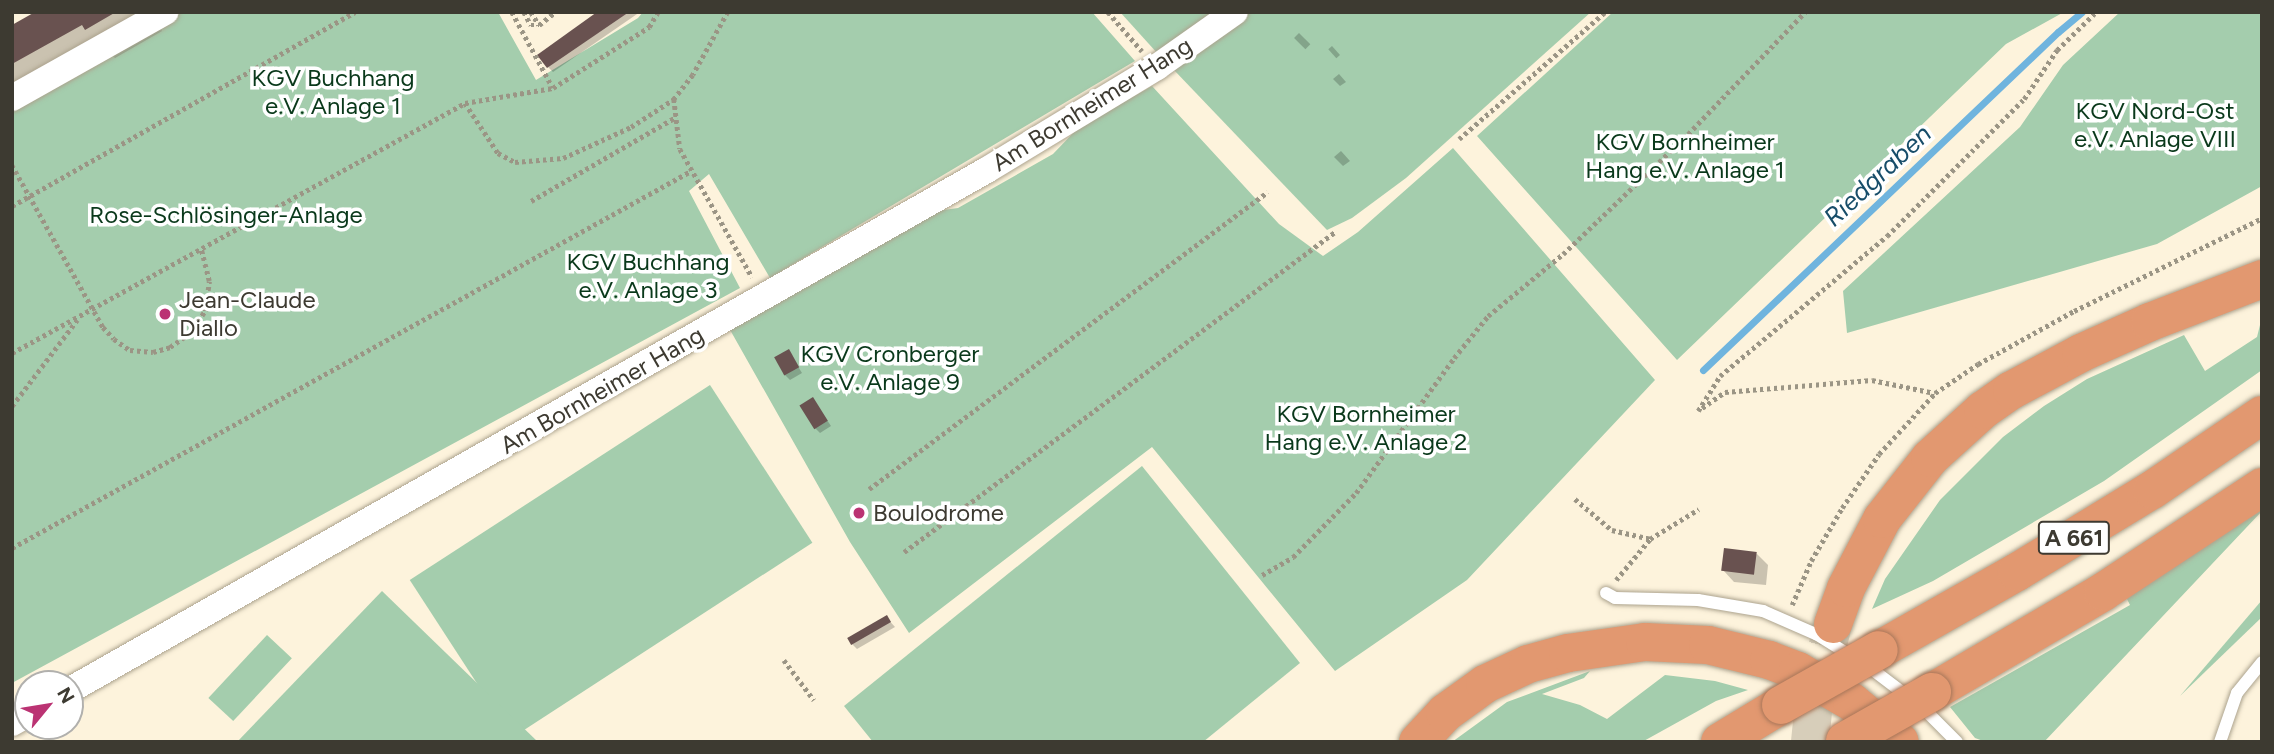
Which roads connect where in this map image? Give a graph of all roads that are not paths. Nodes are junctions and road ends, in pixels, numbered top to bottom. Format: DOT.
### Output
graph roads {
  1 [pos="165,12"];
  2 [pos="1235,12"];
  3 [pos="12,97"];
  4 [pos="2262,279"];
  5 [pos="2262,415"];
  6 [pos="2262,487"];
  7 [pos="1606,593"];
  8 [pos="1833,624"];
  9 [pos="2262,662"];
  10 [pos="84,682"];
  11 [pos="1844,741"];
  12 [pos="1418,742"];
  13 [pos="1720,742"];
  14 [pos="1900,742"];
  15 [pos="1957,742"];
  16 [pos="2220,742"];
  1 -- 3 [label="street"];
  2 -- 10 [label="street, Am Bornheimer Hang"];
  4 -- 8 [label="highway"];
  5 -- 13 [label="highway, A 661, bridge"];
  6 -- 11 [label="highway, A 661, bridge"];
  7 -- 15 [label="lane"];
  9 -- 16 [label="lane"];
  12 -- 14 [label="highway"];
}
